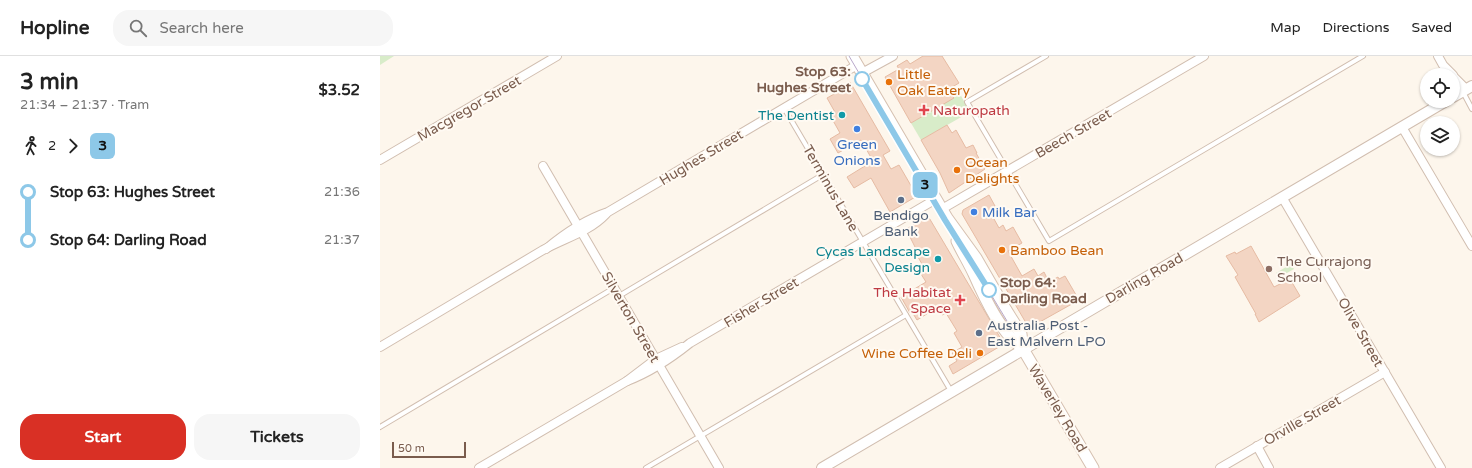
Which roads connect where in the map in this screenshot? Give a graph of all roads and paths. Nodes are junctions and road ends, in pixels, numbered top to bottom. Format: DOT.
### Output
graph roads {
  1 [pos="558,56"];
  2 [pos="892,56"];
  3 [pos="1046,56"];
  4 [pos="1204,56"];
  5 [pos="1363,56"];
  6 [pos="1438,56"];
  7 [pos="857,65"];
  8 [pos="1444,65"];
  9 [pos="1445,68"];
  10 [pos="1447,68"];
  11 [pos="1460,92"];
  12 [pos="784,107"];
  13 [pos="1434,108"];
  14 [pos="1472,109"];
  15 [pos="1402,127"];
  16 [pos="380,160"];
  17 [pos="543,166"];
  18 [pos="1008,171"];
  19 [pos="824,174"];
  20 [pos="1282,197"];
  21 [pos="936,199"];
  22 [pos="944,214"];
  23 [pos="579,228"];
  24 [pos="862,242"];
  25 [pos="1472,246"];
  26 [pos="614,288"];
  27 [pos="619,296"];
  28 [pos="906,315"];
  29 [pos="380,347"];
  30 [pos="1023,349"];
  31 [pos="658,362"];
  32 [pos="1385,372"];
  33 [pos="951,392"];
  34 [pos="380,426"];
  35 [pos="700,436"];
  36 [pos="1257,446"];
  37 [pos="479,468"];
  38 [pos="646,468"];
  39 [pos="719,468"];
  40 [pos="822,468"];
  41 [pos="1093,468"];
  42 [pos="1220,468"];
  43 [pos="1269,468"];
  44 [pos="1440,468"];
  1 -- 16 [label="street, Macgregor Street"];
  2 -- 7 [label="street, Hughes Street"];
  3 -- 18 [label="lane"];
  4 -- 18 [label="street, Beech Street"];
  5 -- 18 [label="lane"];
  6 -- 8 [label="street"];
  7 -- 12 [label="street, Hughes Street"];
  7 -- 21 [label="main road, Waverley Road"];
  8 -- 9 [label="street"];
  8 -- 10 [label="street"];
  11 -- 14 [label="lane"];
  12 -- 19 [label="lane, Terminus Lane"];
  12 -- 23 [label="street, Hughes Street"];
  13 -- 15 [label="street, Darling Road"];
  15 -- 20 [label="street, Darling Road"];
  15 -- 25 [label="street"];
  17 -- 23 [label="street, Silverton Street"];
  18 -- 22 [label="street, Beech Street"];
  19 -- 24 [label="lane, Terminus Lane"];
  19 -- 27 [label="lane"];
  20 -- 30 [label="street, Darling Road"];
  20 -- 32 [label="street, Olive Street"];
  21 -- 22 [label="main road, Waverley Road"];
  21 -- 24 [label="street, Fisher Street"];
  22 -- 30 [label="main road, Waverley Road"];
  23 -- 26 [label="street, Silverton Street"];
  23 -- 29 [label="street, Hughes Street"];
  24 -- 28 [label="lane, Terminus Lane"];
  24 -- 31 [label="street, Fisher Street"];
  26 -- 27 [label="street, Silverton Street"];
  26 -- 34 [label="lane"];
  27 -- 31 [label="street, Silverton Street"];
  28 -- 33 [label="lane, Terminus Lane"];
  28 -- 35 [label="lane"];
  30 -- 33 [label="street, Darling Road"];
  30 -- 41 [label="main road, Waverley Road"];
  31 -- 35 [label="street, Silverton Street"];
  31 -- 37 [label="street, Fisher Street"];
  32 -- 36 [label="street, Orville Street"];
  32 -- 44 [label="street, Olive Street"];
  33 -- 40 [label="street, Darling Road"];
  35 -- 38 [label="lane"];
  35 -- 39 [label="street, Silverton Street"];
  36 -- 42 [label="street, Orville Street"];
  36 -- 43 [label="street"];
}
